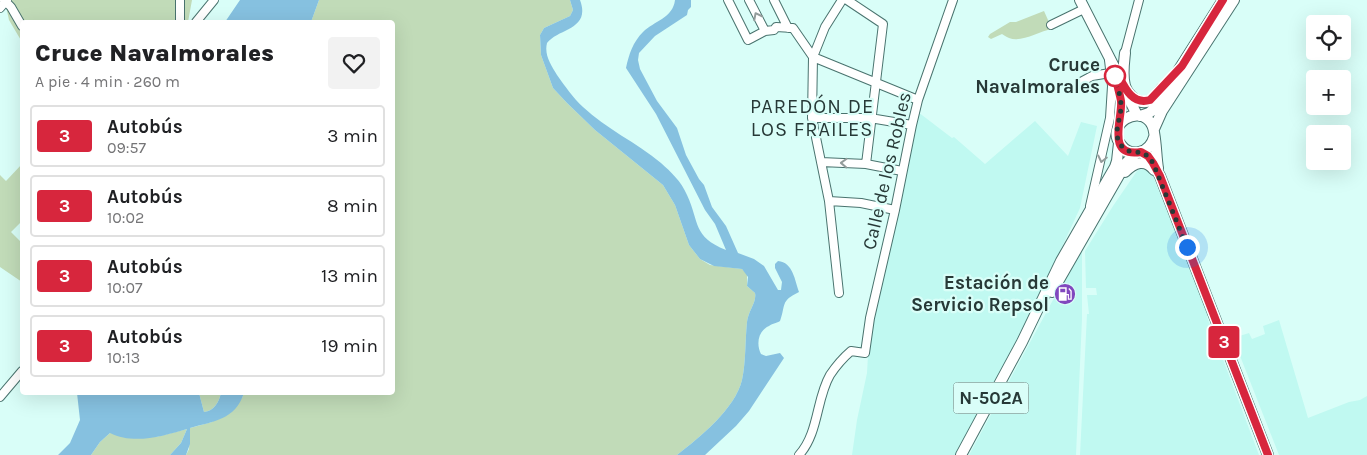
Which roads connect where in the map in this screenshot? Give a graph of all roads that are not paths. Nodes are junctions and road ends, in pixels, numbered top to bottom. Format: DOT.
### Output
graph roads {
  1 [pos="180,0"];
  2 [pos="214,0"];
  3 [pos="728,0"];
  4 [pos="749,0"];
  5 [pos="774,0"];
  6 [pos="842,0"];
  7 [pos="847,0"];
  8 [pos="953,0"];
  9 [pos="1139,0"];
  10 [pos="1223,0"];
  11 [pos="1234,0"];
  12 [pos="5,1"];
  13 [pos="1082,4"];
  14 [pos="0,8"];
  15 [pos="180,20"];
  16 [pos="198,20"];
  17 [pos="20,23"];
  18 [pos="1051,25"];
  19 [pos="788,28"];
  20 [pos="765,31"];
  21 [pos="1125,53"];
  22 [pos="1108,56"];
  23 [pos="813,57"];
  24 [pos="1182,66"];
  25 [pos="1112,71"];
  26 [pos="875,82"];
  27 [pos="1078,83"];
  28 [pos="1125,88"];
  29 [pos="918,100"];
  30 [pos="1139,115"];
  31 [pos="812,118"];
  32 [pos="870,118"];
  33 [pos="912,124"];
  34 [pos="1119,125"];
  35 [pos="1154,133"];
  36 [pos="1119,143"];
  37 [pos="1138,152"];
  38 [pos="821,162"];
  39 [pos="866,164"];
  40 [pos="902,171"];
  41 [pos="1160,176"];
  42 [pos="1108,196"];
  43 [pos="829,201"];
  44 [pos="1090,208"];
  45 [pos="895,210"];
  46 [pos="839,293"];
  47 [pos="1022,342"];
  48 [pos="20,373"];
  49 [pos="0,397"];
  50 [pos="800,455"];
  51 [pos="961,455"];
  52 [pos="1268,455"];
  1 -- 15 [label="street"];
  2 -- 16 [label="street"];
  3 -- 20 [label="street"];
  20 -- 4 [label="street, one-way"];
  5 -- 19 [label="street"];
  6 -- 23 [label="street"];
  7 -- 26 [label="street"];
  8 -- 29 [label="street, Calle de los Robles"];
  9 -- 21 [label="street"];
  10 -- 24 [label="main road"];
  11 -- 35 [label="main road, N-502A"];
  12 -- 14 [label="street"];
  12 -- 17 [label="street"];
  13 -- 18 [label="street"];
  13 -- 22 [label="main road"];
  19 -- 20 [label="street"];
  19 -- 23 [label="street"];
  21 -- 22 [label="main road"];
  21 -- 25 [label="main road"];
  21 -- 28 [label="main road"];
  22 -- 25 [label="main road"];
  23 -- 26 [label="street"];
  23 -- 31 [label="street"];
  24 -- 28 [label="main road"];
  24 -- 30 [label="main road"];
  25 -- 27 [label="street"];
  25 -- 28 [label="main road"];
  25 -- 34 [label="main road"];
  25 -- 44 [label="street, one-way"];
  26 -- 29 [label="street"];
  26 -- 32 [label="street"];
  28 -- 30 [label="main road"];
  29 -- 33 [label="street, Calle de los Robles"];
  30 -- 34 [label="main road"];
  30 -- 35 [label="main road"];
  31 -- 32 [label="street"];
  31 -- 38 [label="street"];
  32 -- 33 [label="street"];
  32 -- 39 [label="street"];
  33 -- 40 [label="street, Calle de los Robles"];
  34 -- 36 [label="main road, N-502A"];
  35 -- 37 [label="main road, N-502A"];
  35 -- 41 [label="main road"];
  36 -- 37 [label="main road"];
  36 -- 44 [label="main road, N-502A"];
  37 -- 41 [label="main road"];
  37 -- 42 [label="main road, N-502A"];
  39 -- 38 [label="street, one-way"];
  38 -- 43 [label="street"];
  39 -- 40 [label="street"];
  40 -- 45 [label="street, Calle de los Robles"];
  41 -- 42 [label="main road"];
  41 -- 52 [label="main road"];
  42 -- 47 [label="main road, N-502A"];
  43 -- 45 [label="street"];
  43 -- 46 [label="street"];
  44 -- 47 [label="main road, N-502A"];
  45 -- 50 [label="street, Calle de los Robles"];
  47 -- 51 [label="main road, N-502A"];
  48 -- 49 [label="street"];
}
